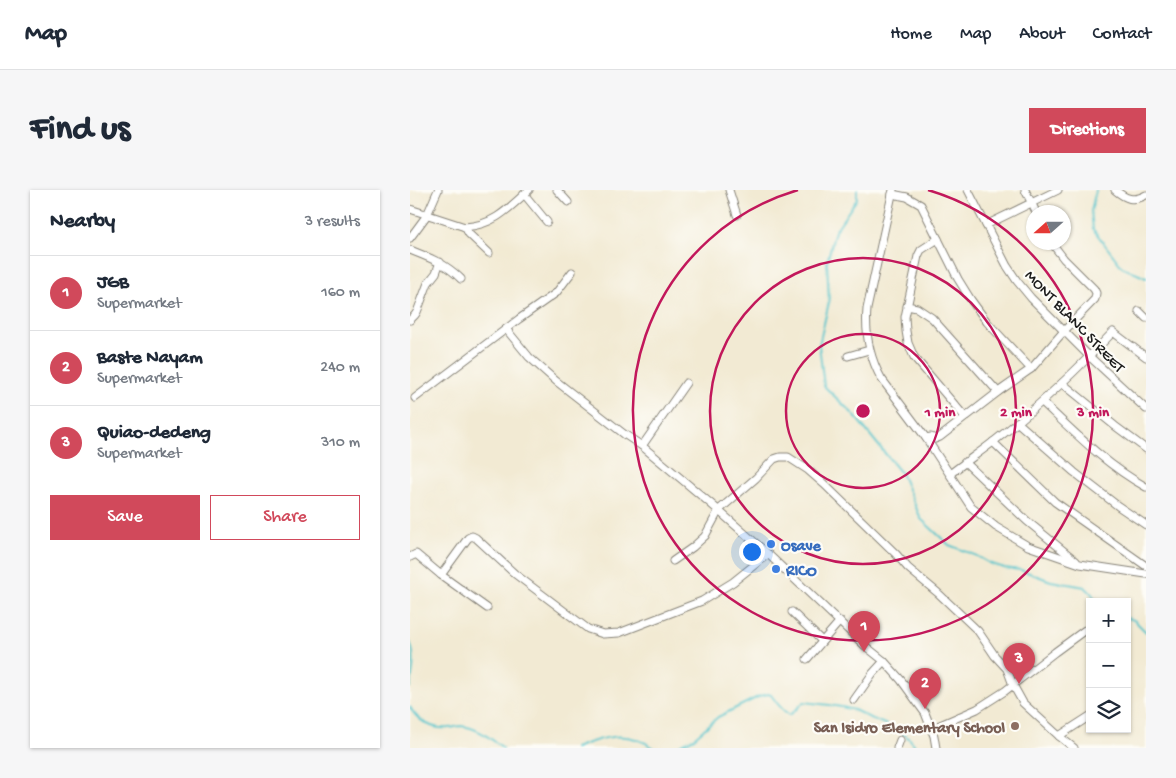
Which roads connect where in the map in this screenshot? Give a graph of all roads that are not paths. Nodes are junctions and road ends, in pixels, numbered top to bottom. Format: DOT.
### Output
graph roads {
  1 [pos="438,190"];
  2 [pos="558,190"];
  3 [pos="729,190"];
  4 [pos="968,190"];
  5 [pos="1025,190"];
  6 [pos="1058,190"];
  7 [pos="1115,190"];
  8 [pos="526,191"];
  9 [pos="892,192"];
  10 [pos="1146,195"];
  11 [pos="568,202"];
  12 [pos="1031,203"];
  13 [pos="410,209"];
  14 [pos="426,215"];
  15 [pos="737,216"];
  16 [pos="547,222"];
  17 [pos="986,225"];
  18 [pos="465,227"];
  19 [pos="410,238"];
  20 [pos="938,240"];
  21 [pos="410,250"];
  22 [pos="1057,250"];
  23 [pos="489,253"];
  24 [pos="440,262"];
  25 [pos="572,272"];
  26 [pos="461,279"];
  27 [pos="907,306"];
  28 [pos="1146,312"];
  29 [pos="1146,318"];
  30 [pos="410,320"];
  31 [pos="506,329"];
  32 [pos="1064,330"];
  33 [pos="869,350"];
  34 [pos="848,356"];
  35 [pos="1090,357"];
  36 [pos="1146,357"];
  37 [pos="1031,369"];
  38 [pos="686,383"];
  39 [pos="1062,383"];
  40 [pos="998,392"];
  41 [pos="415,398"];
  42 [pos="1042,402"];
  43 [pos="1146,408"];
  44 [pos="965,417"];
  45 [pos="1017,422"];
  46 [pos="926,438"];
  47 [pos="993,442"];
  48 [pos="642,446"];
  49 [pos="1146,449"];
  50 [pos="965,462"];
  51 [pos="950,474"];
  52 [pos="1146,487"];
  53 [pos="719,510"];
  54 [pos="1146,524"];
  55 [pos="768,554"];
  56 [pos="410,557"];
  57 [pos="673,560"];
  58 [pos="1080,564"];
  59 [pos="1146,566"];
  60 [pos="1146,574"];
  61 [pos="441,575"];
  62 [pos="487,608"];
  63 [pos="792,612"];
  64 [pos="840,621"];
  65 [pos="1085,630"];
  66 [pos="822,641"];
  67 [pos="807,659"];
  68 [pos="884,662"];
  69 [pos="1014,685"];
  70 [pos="854,700"];
  71 [pos="1086,719"];
  72 [pos="931,729"];
  73 [pos="1059,736"];
  74 [pos="900,740"];
  75 [pos="897,748"];
  76 [pos="936,748"];
  77 [pos="1074,748"];
  1 -- 14 [label="street"];
  2 -- 11 [label="street"];
  3 -- 15 [label="street"];
  4 -- 17 [label="street, MONT BLANC STREET"];
  5 -- 12 [label="street"];
  6 -- 12 [label="street"];
  7 -- 10 [label="street"];
  8 -- 16 [label="street"];
  8 -- 18 [label="street"];
  9 -- 20 [label="street"];
  9 -- 33 [label="street"];
  12 -- 17 [label="street"];
  13 -- 14 [label="street"];
  14 -- 18 [label="street"];
  14 -- 19 [label="street"];
  17 -- 32 [label="street, MONT BLANC STREET"];
  18 -- 23 [label="street"];
  20 -- 27 [label="street"];
  20 -- 37 [label="street"];
  21 -- 24 [label="street"];
  22 -- 32 [label="street"];
  24 -- 26 [label="street"];
  24 -- 30 [label="street"];
  25 -- 31 [label="street"];
  27 -- 40 [label="street"];
  27 -- 44 [label="street"];
  28 -- 29 [label="street"];
  31 -- 41 [label="street"];
  31 -- 48 [label="street"];
  32 -- 35 [label="street, MONT BLANC STREET"];
  32 -- 37 [label="street"];
  33 -- 34 [label="street"];
  33 -- 46 [label="street"];
  35 -- 36 [label="street"];
  35 -- 39 [label="street"];
  35 -- 43 [label="street, MONT BLANC STREET"];
  37 -- 40 [label="street"];
  38 -- 48 [label="street"];
  39 -- 42 [label="street"];
  39 -- 49 [label="street"];
  40 -- 44 [label="street"];
  42 -- 45 [label="street"];
  42 -- 52 [label="street"];
  44 -- 46 [label="street"];
  45 -- 47 [label="street"];
  45 -- 54 [label="street"];
  46 -- 51 [label="street"];
  47 -- 50 [label="street"];
  47 -- 59 [label="street"];
  48 -- 53 [label="street"];
  50 -- 51 [label="street"];
  50 -- 58 [label="street"];
  51 -- 58 [label="street"];
  53 -- 55 [label="street"];
  53 -- 57 [label="street"];
  53 -- 69 [label="street"];
  55 -- 61 [label="street"];
  55 -- 64 [label="street"];
  56 -- 61 [label="street"];
  58 -- 60 [label="street"];
  61 -- 62 [label="street"];
  63 -- 66 [label="street"];
  64 -- 66 [label="street"];
  64 -- 68 [label="street"];
  65 -- 69 [label="street"];
  66 -- 67 [label="street"];
  68 -- 70 [label="street"];
  68 -- 72 [label="street"];
  69 -- 72 [label="street"];
  69 -- 73 [label="street"];
  71 -- 73 [label="street"];
  72 -- 76 [label="street"];
  73 -- 77 [label="street"];
  74 -- 75 [label="street"];
}
